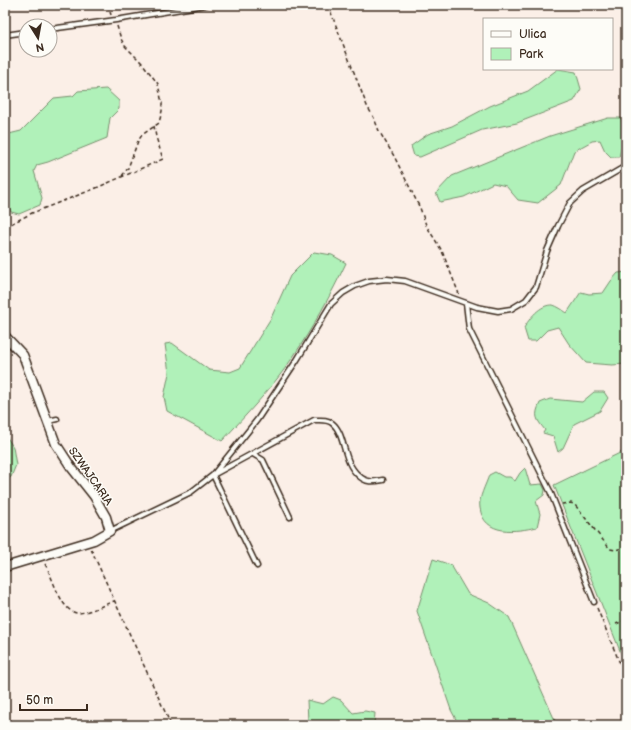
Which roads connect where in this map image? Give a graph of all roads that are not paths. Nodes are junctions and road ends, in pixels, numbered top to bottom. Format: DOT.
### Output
graph roads {
  1 [pos="205,5"];
  2 [pos="58,28"];
  3 [pos="18,33"];
  4 [pos="5,35"];
  5 [pos="626,166"];
  6 [pos="466,304"];
  7 [pos="5,336"];
  8 [pos="57,419"];
  9 [pos="48,421"];
  10 [pos="253,454"];
  11 [pos="213,475"];
  12 [pos="383,480"];
  13 [pos="290,517"];
  14 [pos="110,531"];
  15 [pos="257,566"];
  16 [pos="5,567"];
  17 [pos="594,602"];
  1 -- 2 [label="lane"];
  3 -- 4 [label="lane"];
  5 -- 6 [label="lane"];
  6 -- 11 [label="lane"];
  6 -- 17 [label="lane"];
  7 -- 9 [label="street, SZWAJCARIA"];
  8 -- 9 [label="lane"];
  9 -- 14 [label="street, SZWAJCARIA"];
  10 -- 11 [label="lane"];
  10 -- 12 [label="lane"];
  10 -- 13 [label="lane"];
  11 -- 14 [label="lane"];
  11 -- 15 [label="lane"];
  14 -- 16 [label="street"];
}
